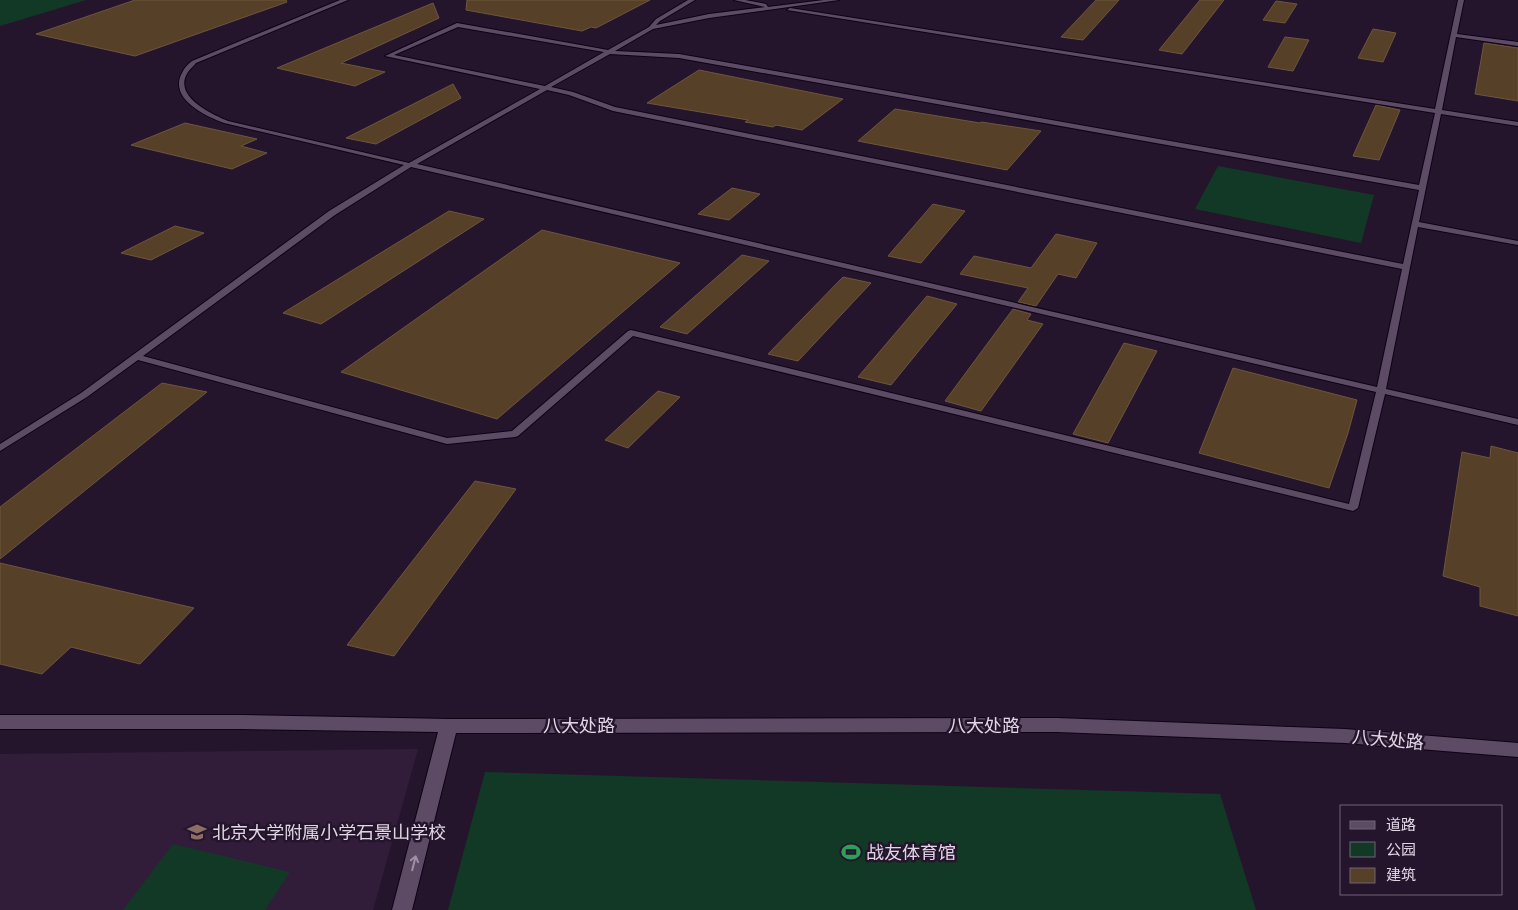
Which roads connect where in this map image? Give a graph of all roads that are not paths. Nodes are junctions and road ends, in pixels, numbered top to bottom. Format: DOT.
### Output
graph roads {
  1 [pos="346,0"];
  2 [pos="692,0"];
  3 [pos="736,0"];
  4 [pos="836,0"];
  5 [pos="1461,0"];
  6 [pos="777,8"];
  7 [pos="651,28"];
  8 [pos="1455,35"];
  9 [pos="1518,44"];
  10 [pos="611,52"];
  11 [pos="546,88"];
  12 [pos="1438,111"];
  13 [pos="1518,124"];
  14 [pos="410,165"];
  15 [pos="1422,188"];
  16 [pos="1416,224"];
  17 [pos="1518,243"];
  18 [pos="1405,267"];
  19 [pos="137,357"];
  20 [pos="1381,390"];
  21 [pos="1518,422"];
  22 [pos="0,448"];
  23 [pos="0,722"];
  24 [pos="449,726"];
  25 [pos="1518,750"];
  26 [pos="402,910"];
  1 -- 14 [label="lane"];
  2 -- 7 [label="lane"];
  3 -- 6 [label="lane"];
  4 -- 6 [label="lane"];
  5 -- 8 [label="lane"];
  6 -- 7 [label="lane"];
  6 -- 12 [label="lane"];
  7 -- 10 [label="lane"];
  8 -- 9 [label="lane"];
  8 -- 12 [label="lane"];
  10 -- 11 [label="lane"];
  10 -- 11 [label="lane"];
  10 -- 15 [label="lane"];
  11 -- 14 [label="lane"];
  11 -- 18 [label="lane"];
  12 -- 13 [label="lane"];
  12 -- 15 [label="lane"];
  14 -- 19 [label="lane"];
  14 -- 20 [label="lane"];
  15 -- 16 [label="lane"];
  16 -- 17 [label="lane"];
  16 -- 18 [label="lane"];
  18 -- 20 [label="lane"];
  19 -- 20 [label="lane"];
  19 -- 22 [label="lane"];
  20 -- 21 [label="lane"];
  23 -- 24 [label="street, 八大处路"];
  24 -- 25 [label="street, 八大处路"];
  26 -- 24 [label="street, one-way"];
}
